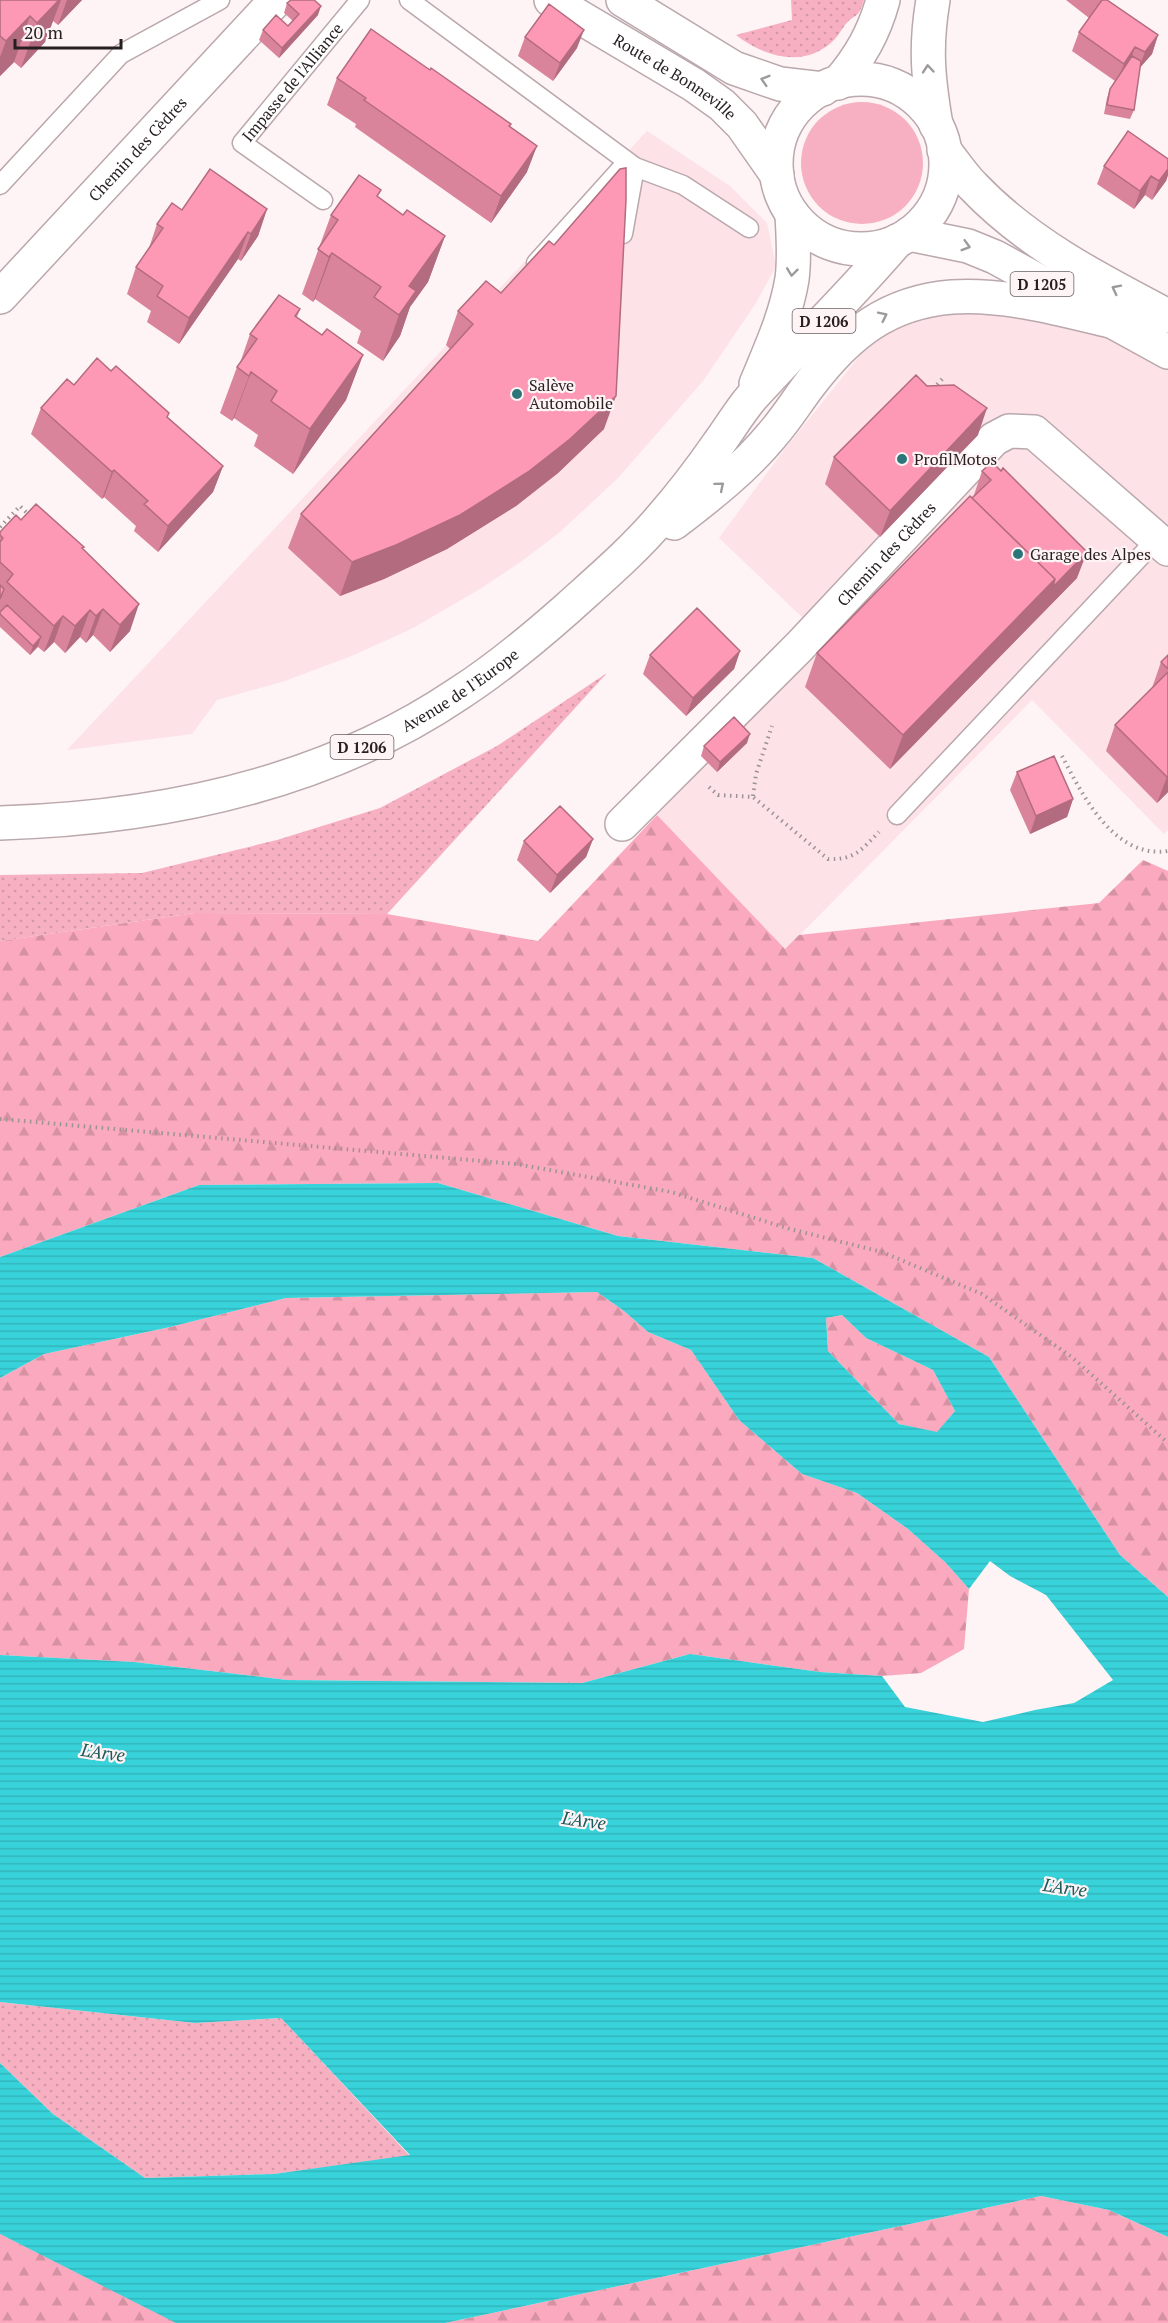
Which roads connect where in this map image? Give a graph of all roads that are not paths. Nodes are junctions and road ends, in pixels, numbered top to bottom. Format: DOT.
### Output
graph roads {
  1 [pos="220,0"];
  2 [pos="276,0"];
  3 [pos="360,0"];
  4 [pos="409,0"];
  5 [pos="551,0"];
  6 [pos="623,0"];
  7 [pos="883,0"];
  8 [pos="933,0"];
  9 [pos="830,86"];
  10 [pos="940,138"];
  11 [pos="628,162"];
  12 [pos="777,175"];
  13 [pos="0,184"];
  14 [pos="323,200"];
  15 [pos="792,214"];
  16 [pos="749,228"];
  17 [pos="623,234"];
  18 [pos="903,237"];
  19 [pos="524,276"];
  20 [pos="0,297"];
  21 [pos="1168,316"];
  22 [pos="1114,322"];
  23 [pos="1168,352"];
  24 [pos="750,400"];
  25 [pos="1162,545"];
  26 [pos="592,587"];
  27 [pos="897,815"];
  28 [pos="0,823"];
  29 [pos="622,824"];
  1 -- 13 [label="lane"];
  2 -- 20 [label="main road, Chemin des Cèdres"];
  3 -- 14 [label="lane, Impasse de l'Alliance"];
  4 -- 11 [label="lane"];
  5 -- 12 [label="main road, Route de Bonneville"];
  9 -- 6 [label="main road, one-way"];
  7 -- 9 [label="main road"];
  10 -- 8 [label="main road, one-way"];
  9 -- 10 [label="main road"];
  9 -- 12 [label="main road"];
  10 -- 18 [label="main road"];
  21 -- 10 [label="main road, D 1205, one-way"];
  11 -- 16 [label="lane"];
  11 -- 17 [label="lane"];
  11 -- 19 [label="lane"];
  12 -- 15 [label="main road"];
  15 -- 18 [label="main road"];
  15 -- 24 [label="main road, Avenue de l'Europe / D 1206, one-way"];
  18 -- 22 [label="main road, D 1205, one-way"];
  18 -- 24 [label="main road, Avenue de l'Europe / D 1206"];
  22 -- 23 [label="main road, D 1205"];
  26 -- 22 [label="main road, one-way"];
  24 -- 26 [label="main road, Avenue de l'Europe / D 1206"];
  25 -- 27 [label="lane"];
  25 -- 29 [label="main road, Chemin des Cèdres"];
  26 -- 28 [label="main road, Avenue de l'Europe / D 1206"];
}
